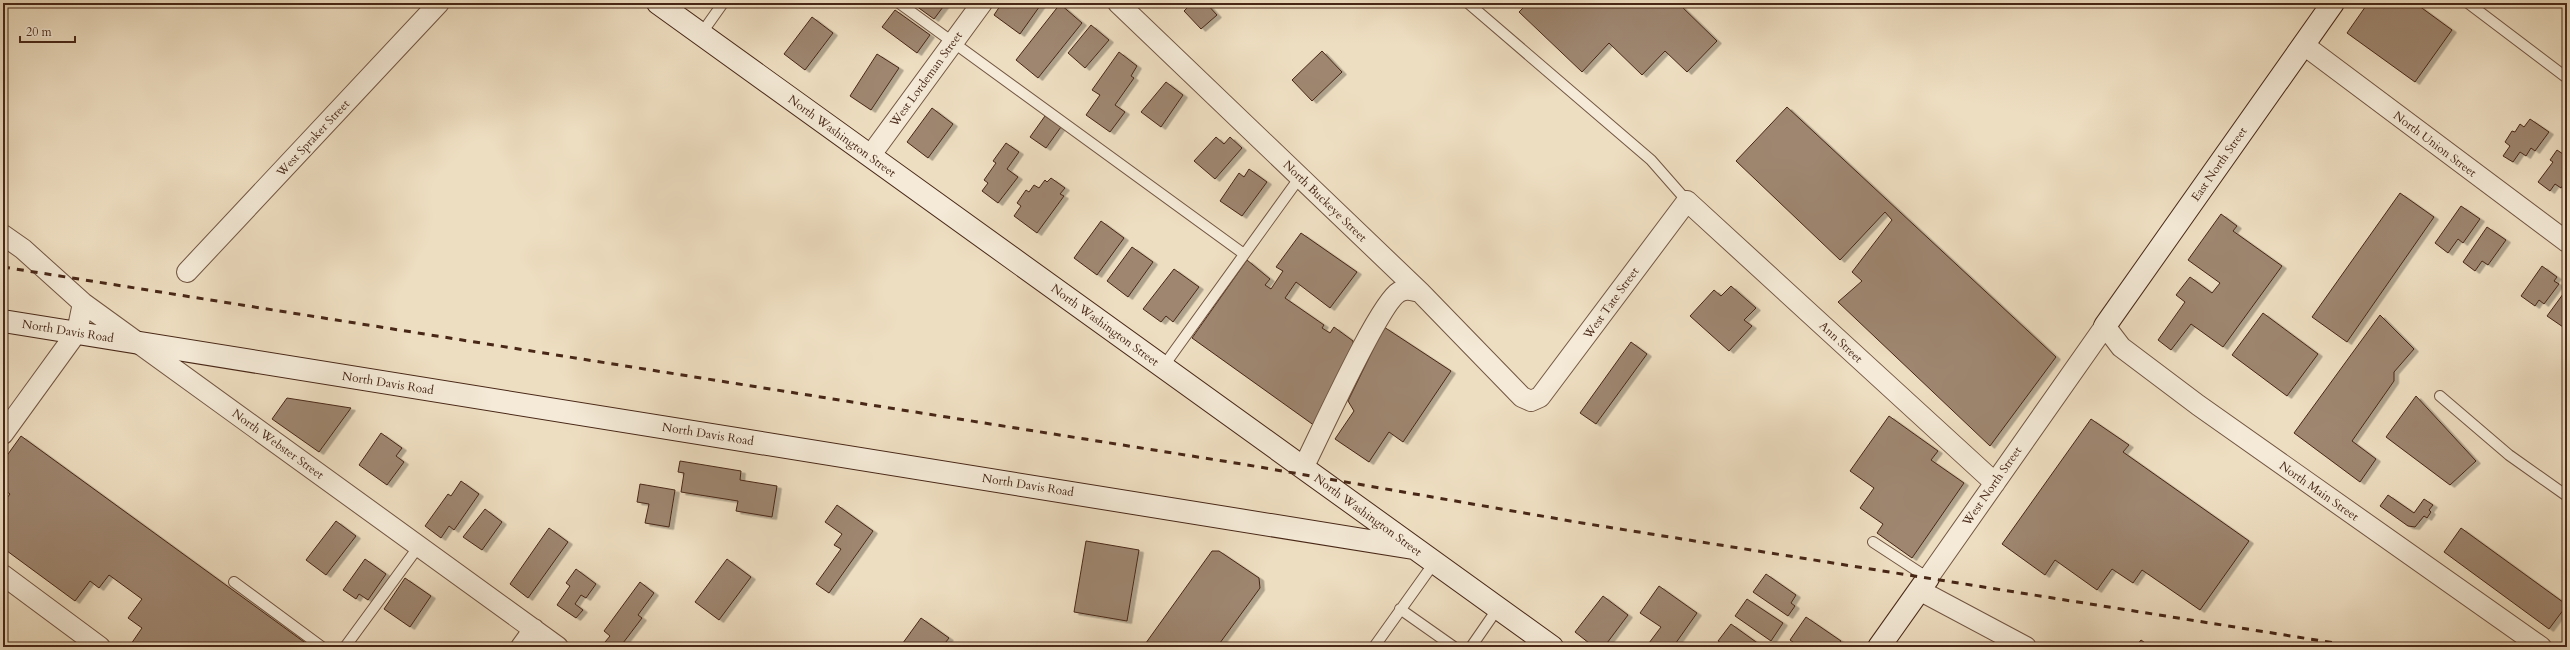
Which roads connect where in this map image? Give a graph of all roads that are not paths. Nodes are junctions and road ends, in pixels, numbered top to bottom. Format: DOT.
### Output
graph roads {
  1 [pos="439,3"];
  2 [pos="723,3"];
  3 [pos="899,3"];
  4 [pos="982,3"];
  5 [pos="1118,3"];
  6 [pos="1468,3"];
  7 [pos="2333,3"];
  8 [pos="2468,3"];
  9 [pos="669,6"];
  10 [pos="701,34"];
  11 [pos="954,42"];
  12 [pos="2304,45"];
  13 [pos="2567,78"];
  14 [pos="870,156"];
  15 [pos="1300,177"];
  16 [pos="1687,201"];
  17 [pos="3,235"];
  18 [pos="2567,242"];
  19 [pos="1244,254"];
  20 [pos="187,272"];
  21 [pos="1420,292"];
  22 [pos="83,303"];
  23 [pos="3,321"];
  24 [pos="2105,326"];
  25 [pos="77,332"];
  26 [pos="140,343"];
  27 [pos="1163,367"];
  28 [pos="2440,396"];
  29 [pos="1531,400"];
  30 [pos="3,434"];
  31 [pos="1303,468"];
  32 [pos="1995,483"];
  33 [pos="2567,496"];
  34 [pos="1873,542"];
  35 [pos="419,546"];
  36 [pos="1413,548"];
  37 [pos="1434,563"];
  38 [pos="3,575"];
  39 [pos="234,582"];
  40 [pos="1923,584"];
  41 [pos="1498,608"];
  42 [pos="1400,609"];
  43 [pos="534,629"];
  44 [pos="100,647"];
  45 [pos="322,647"];
  46 [pos="345,647"];
  47 [pos="521,647"];
  48 [pos="558,647"];
  49 [pos="1374,647"];
  50 [pos="1454,647"];
  51 [pos="1471,647"];
  52 [pos="1552,647"];
  53 [pos="1879,647"];
  54 [pos="2026,647"];
  55 [pos="2541,647"];
  1 -- 20 [label="street, West Spraker Street"];
  2 -- 10 [label="lane"];
  3 -- 11 [label="lane"];
  4 -- 11 [label="street, West Lordeman Street"];
  5 -- 15 [label="street, North Buckeye Street"];
  6 -- 16 [label="lane"];
  7 -- 12 [label="street, East North Street"];
  8 -- 13 [label="lane"];
  9 -- 10 [label="street, North Washington Street"];
  10 -- 14 [label="street, North Washington Street"];
  11 -- 14 [label="street, West Lordeman Street"];
  11 -- 19 [label="lane"];
  12 -- 18 [label="street, North Union Street"];
  12 -- 24 [label="street, East North Street"];
  14 -- 27 [label="street, North Washington Street"];
  15 -- 19 [label="lane"];
  15 -- 21 [label="street, North Buckeye Street"];
  16 -- 29 [label="street, West Tate Street"];
  16 -- 32 [label="street, Ann Street"];
  17 -- 22 [label="street, North Webster Street"];
  19 -- 27 [label="lane"];
  21 -- 29 [label="street, North Buckeye Street"];
  21 -- 31 [label="street"];
  22 -- 25 [label="street"];
  22 -- 26 [label="street, North Webster Street"];
  23 -- 25 [label="street, North Davis Road"];
  24 -- 32 [label="street, West North Street"];
  24 -- 55 [label="street, North Main Street"];
  25 -- 26 [label="street, North Davis Road"];
  25 -- 30 [label="street"];
  26 -- 35 [label="street, North Webster Street"];
  26 -- 36 [label="street, North Davis Road"];
  27 -- 31 [label="street, North Washington Street"];
  28 -- 33 [label="lane"];
  31 -- 36 [label="street, North Washington Street"];
  32 -- 40 [label="street, West North Street"];
  34 -- 40 [label="lane"];
  35 -- 43 [label="street, North Webster Street"];
  35 -- 46 [label="lane"];
  36 -- 37 [label="street, North Washington Street"];
  37 -- 41 [label="street, North Washington Street"];
  37 -- 42 [label="lane"];
  38 -- 44 [label="street"];
  39 -- 45 [label="lane"];
  40 -- 53 [label="street, West North Street"];
  40 -- 54 [label="street"];
  41 -- 51 [label="lane"];
  41 -- 52 [label="street, North Washington Street"];
  42 -- 49 [label="lane"];
  42 -- 50 [label="lane"];
  43 -- 47 [label="street"];
  43 -- 48 [label="street, North Webster Street"];
}
